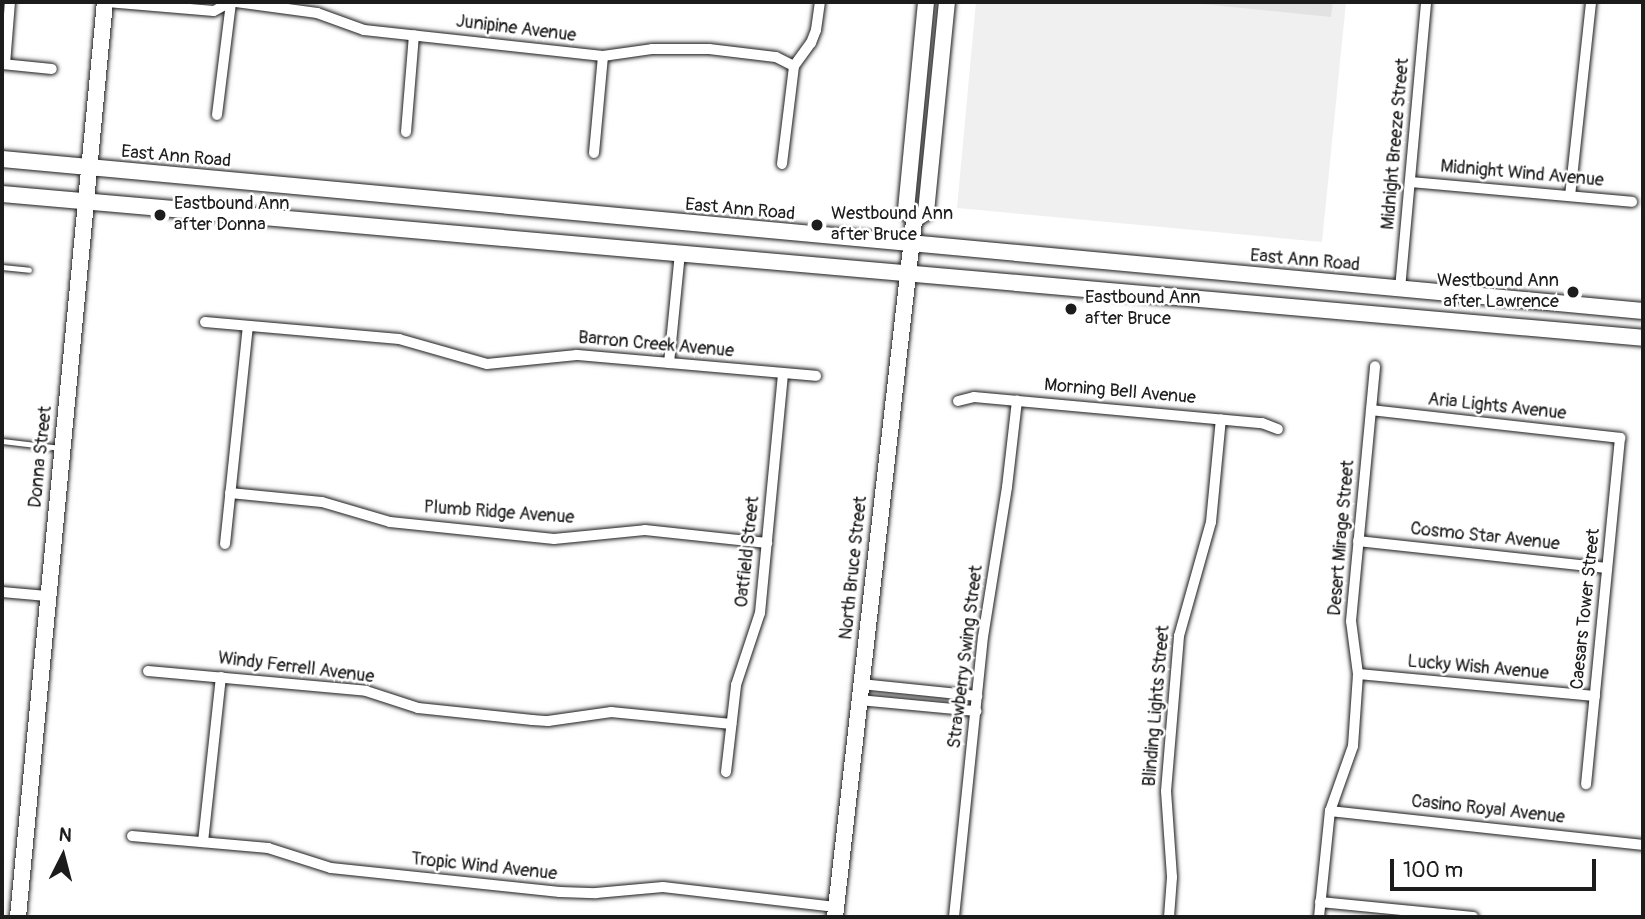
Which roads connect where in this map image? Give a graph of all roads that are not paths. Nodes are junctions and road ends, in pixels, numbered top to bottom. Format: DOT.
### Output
graph roads {
  1 [pos="10,2"];
  2 [pos="106,2"];
  3 [pos="233,2"];
  4 [pos="820,2"];
  5 [pos="926,2"];
  6 [pos="947,2"];
  7 [pos="1426,2"];
  8 [pos="1591,2"];
  9 [pos="188,5"];
  10 [pos="414,34"];
  11 [pos="603,56"];
  12 [pos="3,64"];
  13 [pos="794,66"];
  14 [pos="52,69"];
  15 [pos="216,115"];
  16 [pos="407,131"];
  17 [pos="594,153"];
  18 [pos="2,159"];
  19 [pos="782,164"];
  20 [pos="89,168"];
  21 [pos="1410,181"];
  22 [pos="2,194"];
  23 [pos="1570,196"];
  24 [pos="86,201"];
  25 [pos="1632,202"];
  26 [pos="914,222"];
  27 [pos="911,245"];
  28 [pos="680,251"];
  29 [pos="2,267"];
  30 [pos="29,270"];
  31 [pos="906,274"];
  32 [pos="1400,289"];
  33 [pos="1643,311"];
  34 [pos="205,322"];
  35 [pos="248,326"];
  36 [pos="1643,338"];
  37 [pos="669,363"];
  38 [pos="1375,366"];
  39 [pos="783,374"];
  40 [pos="816,376"];
  41 [pos="958,401"];
  42 [pos="1017,401"];
  43 [pos="1371,410"];
  44 [pos="1220,419"];
  45 [pos="1278,429"];
  46 [pos="1620,438"];
  47 [pos="2,441"];
  48 [pos="61,447"];
  49 [pos="230,492"];
  50 [pos="1358,541"];
  51 [pos="767,543"];
  52 [pos="225,544"];
  53 [pos="1607,568"];
  54 [pos="2,592"];
  55 [pos="47,596"];
  56 [pos="148,671"];
  57 [pos="1358,674"];
  58 [pos="221,677"];
  59 [pos="935,691"];
  60 [pos="860,692"];
  61 [pos="977,696"];
  62 [pos="1595,696"];
  63 [pos="933,707"];
  64 [pos="976,712"];
  65 [pos="731,724"];
  66 [pos="726,772"];
  67 [pos="1586,784"];
  68 [pos="1330,811"];
  69 [pos="132,836"];
  70 [pos="203,842"];
  71 [pos="1643,845"];
  72 [pos="1320,902"];
  73 [pos="835,912"];
  74 [pos="18,917"];
  75 [pos="954,917"];
  76 [pos="1169,917"];
  77 [pos="1319,917"];
  78 [pos="1473,917"];
  1 -- 12 [label="street"];
  2 -- 9 [label="street, Junipine Avenue"];
  2 -- 20 [label="main road, Donna Street"];
  3 -- 9 [label="street, Junipine Avenue"];
  3 -- 10 [label="street, Junipine Avenue"];
  3 -- 15 [label="street"];
  4 -- 13 [label="street"];
  5 -- 6 [label="main road"];
  7 -- 21 [label="street, Midnight Breeze Street"];
  8 -- 23 [label="street"];
  10 -- 11 [label="street, Junipine Avenue"];
  10 -- 16 [label="street"];
  11 -- 13 [label="street, Junipine Avenue"];
  11 -- 17 [label="street"];
  12 -- 14 [label="street"];
  13 -- 19 [label="street"];
  18 -- 20 [label="main road, East Ann Road"];
  20 -- 24 [label="main road, Donna Street"];
  20 -- 27 [label="main road, East Ann Road"];
  21 -- 23 [label="street, Midnight Wind Avenue"];
  21 -- 32 [label="street, Midnight Breeze Street"];
  22 -- 24 [label="main road"];
  23 -- 25 [label="street, Midnight Wind Avenue"];
  24 -- 28 [label="main road"];
  24 -- 48 [label="main road, Donna Street"];
  26 -- 27 [label="main road, North Bruce Street"];
  27 -- 31 [label="main road, North Bruce Street"];
  27 -- 32 [label="main road, East Ann Road"];
  28 -- 31 [label="main road"];
  28 -- 37 [label="street"];
  29 -- 30 [label="lane"];
  31 -- 36 [label="main road"];
  31 -- 60 [label="main road, North Bruce Street"];
  32 -- 33 [label="main road, East Ann Road"];
  34 -- 35 [label="street, Barron Creek Avenue"];
  35 -- 37 [label="street, Barron Creek Avenue"];
  35 -- 49 [label="street"];
  37 -- 39 [label="street, Barron Creek Avenue"];
  38 -- 43 [label="street, Desert Mirage Street"];
  39 -- 40 [label="street, Barron Creek Avenue"];
  39 -- 51 [label="street, Oatfield Street"];
  41 -- 42 [label="street, Morning Bell Avenue"];
  42 -- 44 [label="street, Morning Bell Avenue"];
  42 -- 61 [label="street, Strawberry Swing Street"];
  43 -- 46 [label="street, Aria Lights Avenue"];
  43 -- 50 [label="street, Desert Mirage Street"];
  44 -- 45 [label="street, Morning Bell Avenue"];
  44 -- 76 [label="street, Blinding Lights Street"];
  46 -- 53 [label="street, Caesars Tower Street"];
  47 -- 48 [label="lane"];
  48 -- 55 [label="main road, Donna Street"];
  49 -- 51 [label="street, Plumb Ridge Avenue"];
  49 -- 52 [label="street"];
  50 -- 53 [label="street, Cosmo Star Avenue"];
  50 -- 57 [label="street, Desert Mirage Street"];
  51 -- 65 [label="street, Oatfield Street"];
  53 -- 62 [label="street, Caesars Tower Street"];
  54 -- 55 [label="street"];
  55 -- 74 [label="main road, Donna Street"];
  56 -- 58 [label="street, Windy Ferrell Avenue"];
  57 -- 62 [label="street, Lucky Wish Avenue"];
  57 -- 68 [label="street, Desert Mirage Street"];
  58 -- 65 [label="street, Windy Ferrell Avenue"];
  58 -- 70 [label="street"];
  59 -- 60 [label="street"];
  59 -- 61 [label="street"];
  59 -- 63 [label="lane"];
  60 -- 63 [label="street"];
  60 -- 73 [label="main road, North Bruce Street"];
  61 -- 64 [label="street, Strawberry Swing Street"];
  62 -- 67 [label="street, Caesars Tower Street"];
  63 -- 64 [label="street"];
  64 -- 75 [label="street, Strawberry Swing Street"];
  65 -- 66 [label="street, Oatfield Street"];
  68 -- 71 [label="street, Casino Royal Avenue"];
  68 -- 72 [label="street, Desert Mirage Street"];
  69 -- 70 [label="street, Tropic Wind Avenue"];
  70 -- 73 [label="street, Tropic Wind Avenue"];
  72 -- 77 [label="street, Desert Mirage Street"];
  72 -- 78 [label="street"];
}
